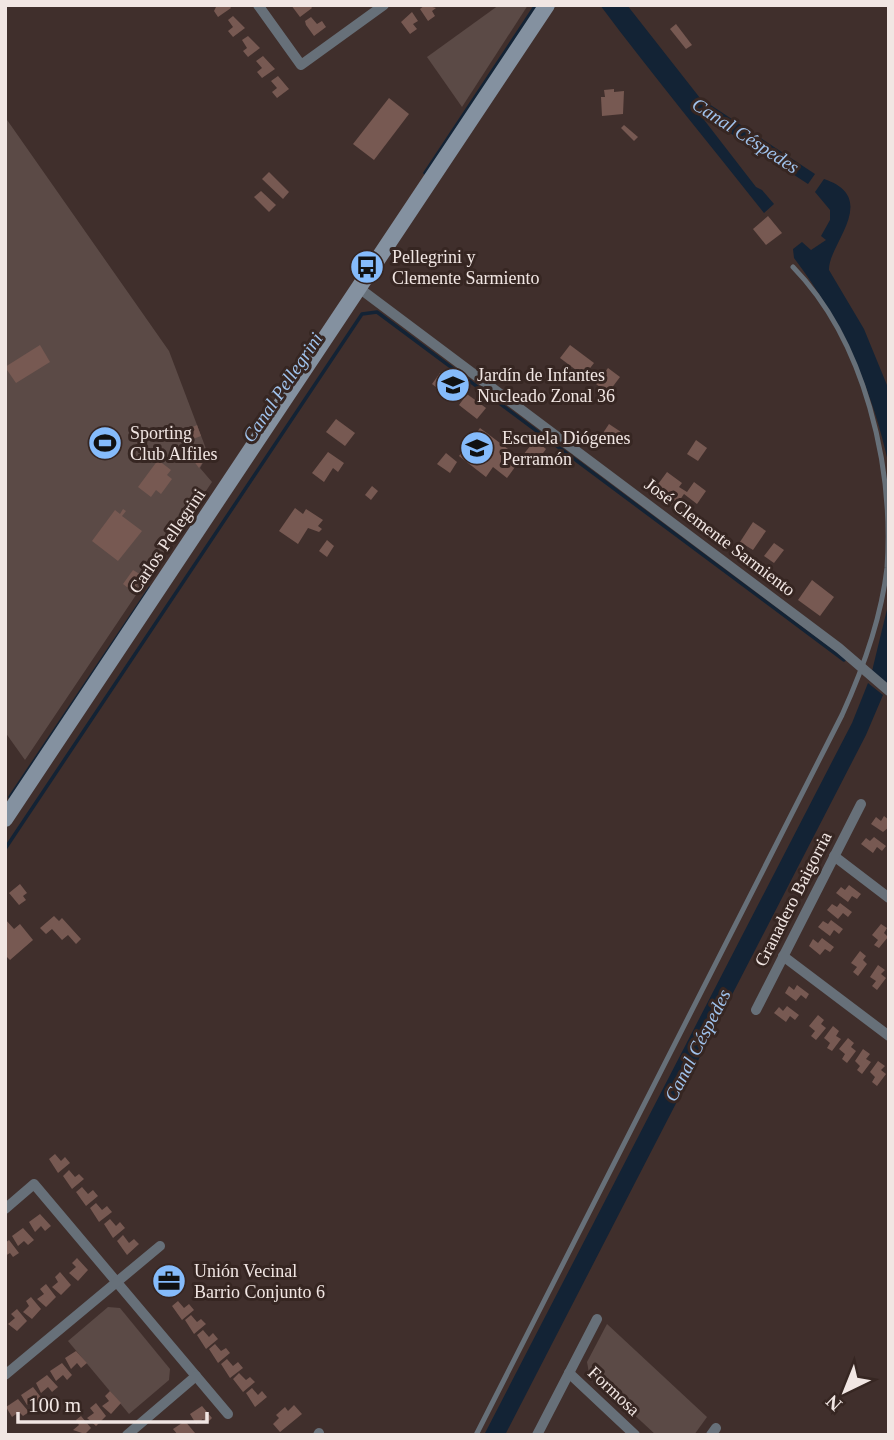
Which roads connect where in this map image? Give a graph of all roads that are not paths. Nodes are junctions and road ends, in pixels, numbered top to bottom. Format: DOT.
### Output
graph roads {
  1 [pos="258,5"];
  2 [pos="384,5"];
  3 [pos="547,5"];
  4 [pos="793,267"];
  5 [pos="359,288"];
  6 [pos="865,673"];
  7 [pos="887,690"];
  8 [pos="861,804"];
  9 [pos="5,819"];
  10 [pos="834,856"];
  11 [pos="889,898"];
  12 [pos="783,956"];
  13 [pos="756,1010"];
  14 [pos="889,1036"];
  15 [pos="5,1209"];
  16 [pos="160,1246"];
  17 [pos="117,1282"];
  18 [pos="597,1319"];
  19 [pos="569,1373"];
  20 [pos="5,1375"];
  21 [pos="196,1376"];
  22 [pos="228,1414"];
  23 [pos="127,1435"];
  24 [pos="476,1435"];
  25 [pos="537,1435"];
  26 [pos="635,1435"];
  1 -- 2 [label="street"];
  3 -- 5 [label="main road, Carlos Pellegrini"];
  4 -- 6 [label="lane"];
  5 -- 6 [label="street, José Clemente Sarmiento"];
  5 -- 9 [label="main road, Carlos Pellegrini"];
  6 -- 7 [label="street, José Clemente Sarmiento"];
  6 -- 24 [label="lane"];
  8 -- 10 [label="street, Granadero Baigorria"];
  10 -- 11 [label="street"];
  10 -- 12 [label="street, Granadero Baigorria"];
  12 -- 13 [label="street, Granadero Baigorria"];
  12 -- 14 [label="street"];
  15 -- 17 [label="street"];
  16 -- 17 [label="street"];
  17 -- 20 [label="street"];
  17 -- 21 [label="street"];
  18 -- 19 [label="street"];
  19 -- 25 [label="street"];
  19 -- 26 [label="street, Formosa"];
  21 -- 22 [label="street"];
  21 -- 23 [label="street"];
}
